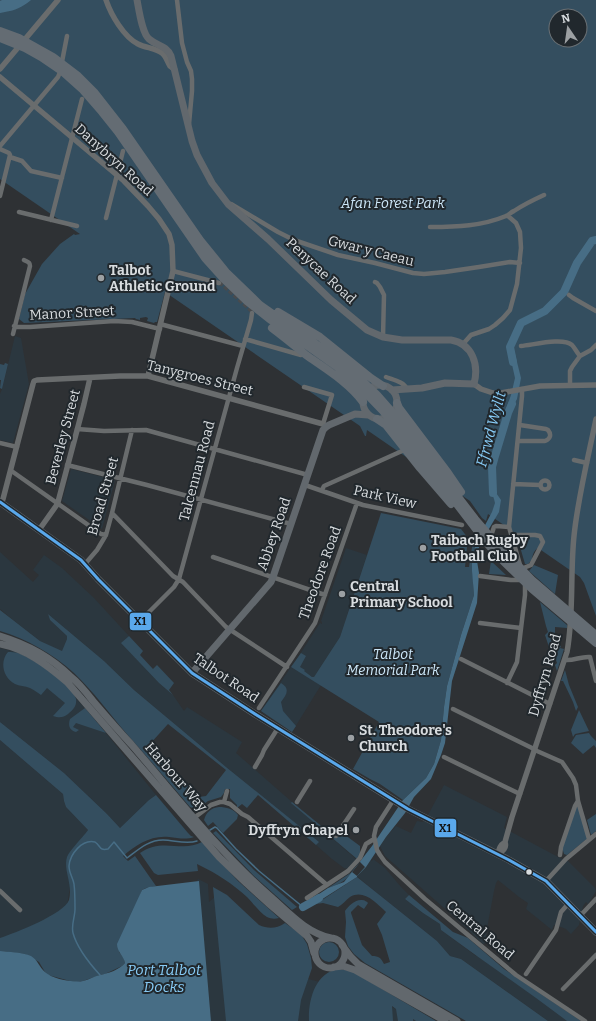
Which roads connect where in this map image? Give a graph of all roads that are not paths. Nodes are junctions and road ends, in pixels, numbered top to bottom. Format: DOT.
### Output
graph roads {
  1 [pos="58,0"];
  2 [pos="106,0"];
  3 [pos="177,0"];
  4 [pos="138,3"];
  5 [pos="0,31"];
  6 [pos="67,36"];
  7 [pos="0,38"];
  8 [pos="64,69"];
  9 [pos="0,70"];
  10 [pos="175,70"];
  11 [pos="0,77"];
  12 [pos="82,99"];
  13 [pos="33,105"];
  14 [pos="189,126"];
  15 [pos="72,137"];
  16 [pos="0,148"];
  17 [pos="123,151"];
  18 [pos="10,157"];
  19 [pos="117,174"];
  20 [pos="62,178"];
  21 [pos="544,195"];
  22 [pos="0,196"];
  23 [pos="228,204"];
  24 [pos="19,212"];
  25 [pos="508,216"];
  26 [pos="106,218"];
  27 [pos="51,220"];
  28 [pos="76,226"];
  29 [pos="430,227"];
  30 [pos="24,260"];
  31 [pos="520,263"];
  32 [pos="173,271"];
  33 [pos="375,282"];
  34 [pos="219,283"];
  35 [pos="569,303"];
  36 [pos="256,309"];
  37 [pos="596,311"];
  38 [pos="14,326"];
  39 [pos="160,326"];
  40 [pos="13,334"];
  41 [pos="383,337"];
  42 [pos="245,338"];
  43 [pos="463,344"];
  44 [pos="596,345"];
  45 [pos="243,346"];
  46 [pos="521,346"];
  47 [pos="301,355"];
  48 [pos="580,356"];
  49 [pos="148,376"];
  50 [pos="386,377"];
  51 [pos="90,378"];
  52 [pos="474,384"];
  53 [pos="570,385"];
  54 [pos="596,385"];
  55 [pos="383,386"];
  56 [pos="304,387"];
  57 [pos="520,389"];
  58 [pos="392,390"];
  59 [pos="406,390"];
  60 [pos="229,398"];
  61 [pos="397,401"];
  62 [pos="363,403"];
  63 [pos="355,414"];
  64 [pos="368,415"];
  65 [pos="377,419"];
  66 [pos="596,419"];
  67 [pos="325,425"];
  68 [pos="520,425"];
  69 [pos="77,429"];
  70 [pos="132,430"];
  71 [pos="518,441"];
  72 [pos="0,443"];
  73 [pos="17,447"];
  74 [pos="215,449"];
  75 [pos="402,452"];
  76 [pos="574,460"];
  77 [pos="587,463"];
  78 [pos="68,465"];
  79 [pos="11,471"];
  80 [pos="308,475"];
  81 [pos="120,478"];
  82 [pos="514,484"];
  83 [pos="305,485"];
  84 [pos="540,485"];
  85 [pos="322,490"];
  86 [pos="200,499"];
  87 [pos="1,502"];
  88 [pos="58,502"];
  89 [pos="357,504"];
  90 [pos="112,513"];
  91 [pos="473,519"];
  92 [pos="291,524"];
  93 [pos="462,525"];
  94 [pos="509,527"];
  95 [pos="39,530"];
  96 [pos="492,533"];
  97 [pos="106,535"];
  98 [pos="511,535"];
  99 [pos="213,557"];
  100 [pos="85,564"];
  101 [pos="523,571"];
  102 [pos="480,576"];
  103 [pos="273,577"];
  104 [pos="179,579"];
  105 [pos="525,580"];
  106 [pos="325,595"];
  107 [pos="140,621"];
  108 [pos="480,623"];
  109 [pos="521,628"];
  110 [pos="230,629"];
  111 [pos="596,635"];
  112 [pos="0,636"];
  113 [pos="596,643"];
  114 [pos="0,644"];
  115 [pos="461,659"];
  116 [pos="565,660"];
  117 [pos="287,667"];
  118 [pos="192,673"];
  119 [pos="596,681"];
  120 [pos="507,683"];
  121 [pos="550,704"];
  122 [pos="259,708"];
  123 [pos="454,710"];
  124 [pos="278,728"];
  125 [pos="534,750"];
  126 [pos="444,757"];
  127 [pos="254,767"];
  128 [pos="310,781"];
  129 [pos="227,791"];
  130 [pos="520,794"];
  131 [pos="394,799"];
  132 [pos="578,801"];
  133 [pos="224,802"];
  134 [pos="296,802"];
  135 [pos="354,809"];
  136 [pos="194,818"];
  137 [pos="596,834"];
  138 [pos="336,836"];
  139 [pos="589,840"];
  140 [pos="374,841"];
  141 [pos="498,854"];
  142 [pos="560,855"];
  143 [pos="546,881"];
  144 [pos="327,884"];
  145 [pos="0,891"];
  146 [pos="307,898"];
  147 [pos="595,901"];
  148 [pos="568,904"];
  149 [pos="20,910"];
  150 [pos="580,916"];
  151 [pos="596,932"];
  152 [pos="331,938"];
  153 [pos="342,945"];
  154 [pos="314,953"];
  155 [pos="596,956"];
  156 [pos="334,967"];
  157 [pos="526,974"];
  158 [pos="563,989"];
  159 [pos="445,1021"];
  160 [pos="457,1021"];
  161 [pos="585,1021"];
  1 -- 9 [label="street"];
  2 -- 10 [label="street"];
  3 -- 14 [label="street"];
  4 -- 10 [label="main road, Penycae Road"];
  5 -- 8 [label="highway"];
  6 -- 13 [label="street"];
  7 -- 8 [label="highway"];
  8 -- 36 [label="highway"];
  10 -- 14 [label="main road, Penycae Road"];
  11 -- 13 [label="street, Danybryn Road"];
  12 -- 15 [label="street"];
  13 -- 15 [label="street, Danybryn Road"];
  13 -- 16 [label="street"];
  14 -- 23 [label="main road, Penycae Road"];
  15 -- 19 [label="street, Danybryn Road"];
  15 -- 20 [label="street"];
  16 -- 18 [label="street"];
  17 -- 19 [label="street"];
  18 -- 20 [label="street"];
  18 -- 22 [label="street"];
  19 -- 26 [label="street"];
  19 -- 32 [label="street, Danybryn Road"];
  20 -- 27 [label="street"];
  21 -- 25 [label="street"];
  23 -- 31 [label="street, Gwar y Caeau"];
  23 -- 41 [label="main road, Penycae Road"];
  24 -- 27 [label="street"];
  25 -- 29 [label="street"];
  25 -- 31 [label="street"];
  27 -- 28 [label="street"];
  30 -- 38 [label="street"];
  31 -- 43 [label="street"];
  32 -- 34 [label="street"];
  32 -- 39 [label="street, Danybryn Road"];
  33 -- 41 [label="street"];
  35 -- 37 [label="street"];
  36 -- 42 [label="street, Talcennau Road"];
  36 -- 55 [label="highway"];
  36 -- 62 [label="highway"];
  36 -- 91 [label="highway"];
  38 -- 39 [label="street, Manor Street"];
  38 -- 40 [label="street"];
  39 -- 45 [label="street, Manor Street"];
  39 -- 49 [label="street, Danybryn Road"];
  41 -- 43 [label="main road, Penycae Road"];
  42 -- 45 [label="street, Talcennau Road"];
  42 -- 47 [label="street"];
  43 -- 52 [label="main road"];
  44 -- 48 [label="street"];
  45 -- 60 [label="street, Talcennau Road"];
  46 -- 48 [label="street"];
  48 -- 53 [label="street"];
  49 -- 51 [label="street, Tanygroes Street"];
  49 -- 60 [label="street, Tanygroes Street"];
  50 -- 59 [label="street"];
  51 -- 69 [label="street, Beverley Street"];
  51 -- 73 [label="street, Tanygroes Street"];
  52 -- 57 [label="street"];
  52 -- 59 [label="main road"];
  53 -- 54 [label="street"];
  53 -- 57 [label="street"];
  55 -- 58 [label="main road"];
  55 -- 62 [label="main road"];
  56 -- 67 [label="street"];
  57 -- 68 [label="street"];
  58 -- 59 [label="main road"];
  58 -- 61 [label="main road"];
  59 -- 61 [label="main road"];
  60 -- 67 [label="street, Tanygroes Street"];
  60 -- 74 [label="street, Talcennau Road"];
  61 -- 65 [label="main road"];
  61 -- 91 [label="highway"];
  62 -- 63 [label="main road"];
  62 -- 64 [label="main road"];
  63 -- 64 [label="main road"];
  63 -- 67 [label="main road"];
  64 -- 65 [label="main road"];
  65 -- 91 [label="highway"];
  66 -- 77 [label="street, Dyffryn Road"];
  67 -- 80 [label="main road, Abbey Road"];
  68 -- 71 [label="street"];
  68 -- 71 [label="street"];
  69 -- 70 [label="street"];
  69 -- 78 [label="street, Beverley Street"];
  70 -- 74 [label="street"];
  70 -- 81 [label="street, Broad Street"];
  71 -- 82 [label="street"];
  72 -- 73 [label="street"];
  73 -- 79 [label="street"];
  74 -- 80 [label="street"];
  74 -- 86 [label="street, Talcennau Road"];
  75 -- 85 [label="street"];
  76 -- 77 [label="street"];
  77 -- 116 [label="street, Dyffryn Road"];
  78 -- 81 [label="street"];
  78 -- 88 [label="street, Beverley Street"];
  79 -- 87 [label="street"];
  79 -- 88 [label="street"];
  80 -- 83 [label="main road, Abbey Road"];
  81 -- 86 [label="street"];
  81 -- 90 [label="street, Broad Street"];
  82 -- 84 [label="street"];
  82 -- 94 [label="street"];
  83 -- 85 [label="street, Park View"];
  83 -- 92 [label="main road, Abbey Road"];
  85 -- 89 [label="street, Park View"];
  86 -- 92 [label="street"];
  86 -- 104 [label="street, Talcennau Road"];
  87 -- 95 [label="main road, Talbot Road"];
  88 -- 95 [label="street, Beverley Street"];
  88 -- 97 [label="street"];
  89 -- 93 [label="street, Park View"];
  89 -- 106 [label="street, Theodore Road"];
  90 -- 97 [label="street, Broad Street"];
  90 -- 104 [label="street"];
  91 -- 111 [label="highway"];
  91 -- 113 [label="highway"];
  92 -- 103 [label="main road, Abbey Road"];
  94 -- 96 [label="street"];
  94 -- 98 [label="street"];
  95 -- 100 [label="main road, Talbot Road"];
  97 -- 100 [label="street, Broad Street"];
  98 -- 101 [label="street"];
  98 -- 101 [label="street"];
  99 -- 103 [label="street"];
  100 -- 107 [label="main road, Talbot Road"];
  101 -- 105 [label="street"];
  102 -- 105 [label="street"];
  103 -- 106 [label="street"];
  103 -- 110 [label="main road, Abbey Road"];
  104 -- 107 [label="street, Talcennau Road"];
  104 -- 110 [label="street"];
  105 -- 109 [label="street"];
  106 -- 117 [label="street, Theodore Road"];
  107 -- 118 [label="main road, Talbot Road"];
  108 -- 109 [label="street"];
  109 -- 120 [label="street"];
  110 -- 117 [label="street"];
  110 -- 118 [label="main road, Abbey Road"];
  112 -- 136 [label="main road, Harbour Way"];
  114 -- 154 [label="main road, Harbour Way"];
  115 -- 120 [label="street"];
  116 -- 119 [label="street"];
  116 -- 121 [label="street, Dyffryn Road"];
  117 -- 122 [label="street, Theodore Road"];
  118 -- 124 [label="main road, Talbot Road"];
  120 -- 121 [label="street"];
  121 -- 125 [label="street, Dyffryn Road"];
  123 -- 125 [label="street"];
  124 -- 127 [label="street"];
  124 -- 131 [label="main road, Talbot Road"];
  125 -- 130 [label="street, Dyffryn Road"];
  125 -- 132 [label="street"];
  126 -- 130 [label="street"];
  128 -- 134 [label="street"];
  129 -- 133 [label="street"];
  130 -- 141 [label="street, Dyffryn Road"];
  131 -- 140 [label="street"];
  131 -- 141 [label="main road, Talbot Road"];
  132 -- 139 [label="street"];
  132 -- 142 [label="street"];
  133 -- 136 [label="street"];
  133 -- 144 [label="street"];
  135 -- 138 [label="street"];
  136 -- 152 [label="main road, Harbour Way"];
  137 -- 139 [label="street"];
  139 -- 143 [label="street"];
  140 -- 144 [label="street"];
  140 -- 161 [label="street, Central Road"];
  141 -- 143 [label="main road, Talbot Road"];
  143 -- 148 [label="main road, Talbot Road"];
  144 -- 146 [label="street"];
  145 -- 149 [label="street"];
  147 -- 150 [label="street"];
  148 -- 150 [label="main road, Talbot Road"];
  148 -- 157 [label="street"];
  150 -- 151 [label="main road, Talbot Road"];
  152 -- 153 [label="main road"];
  152 -- 154 [label="main road"];
  153 -- 156 [label="main road"];
  153 -- 160 [label="main road"];
  154 -- 156 [label="main road"];
  155 -- 158 [label="street"];
  156 -- 159 [label="main road"];
}
